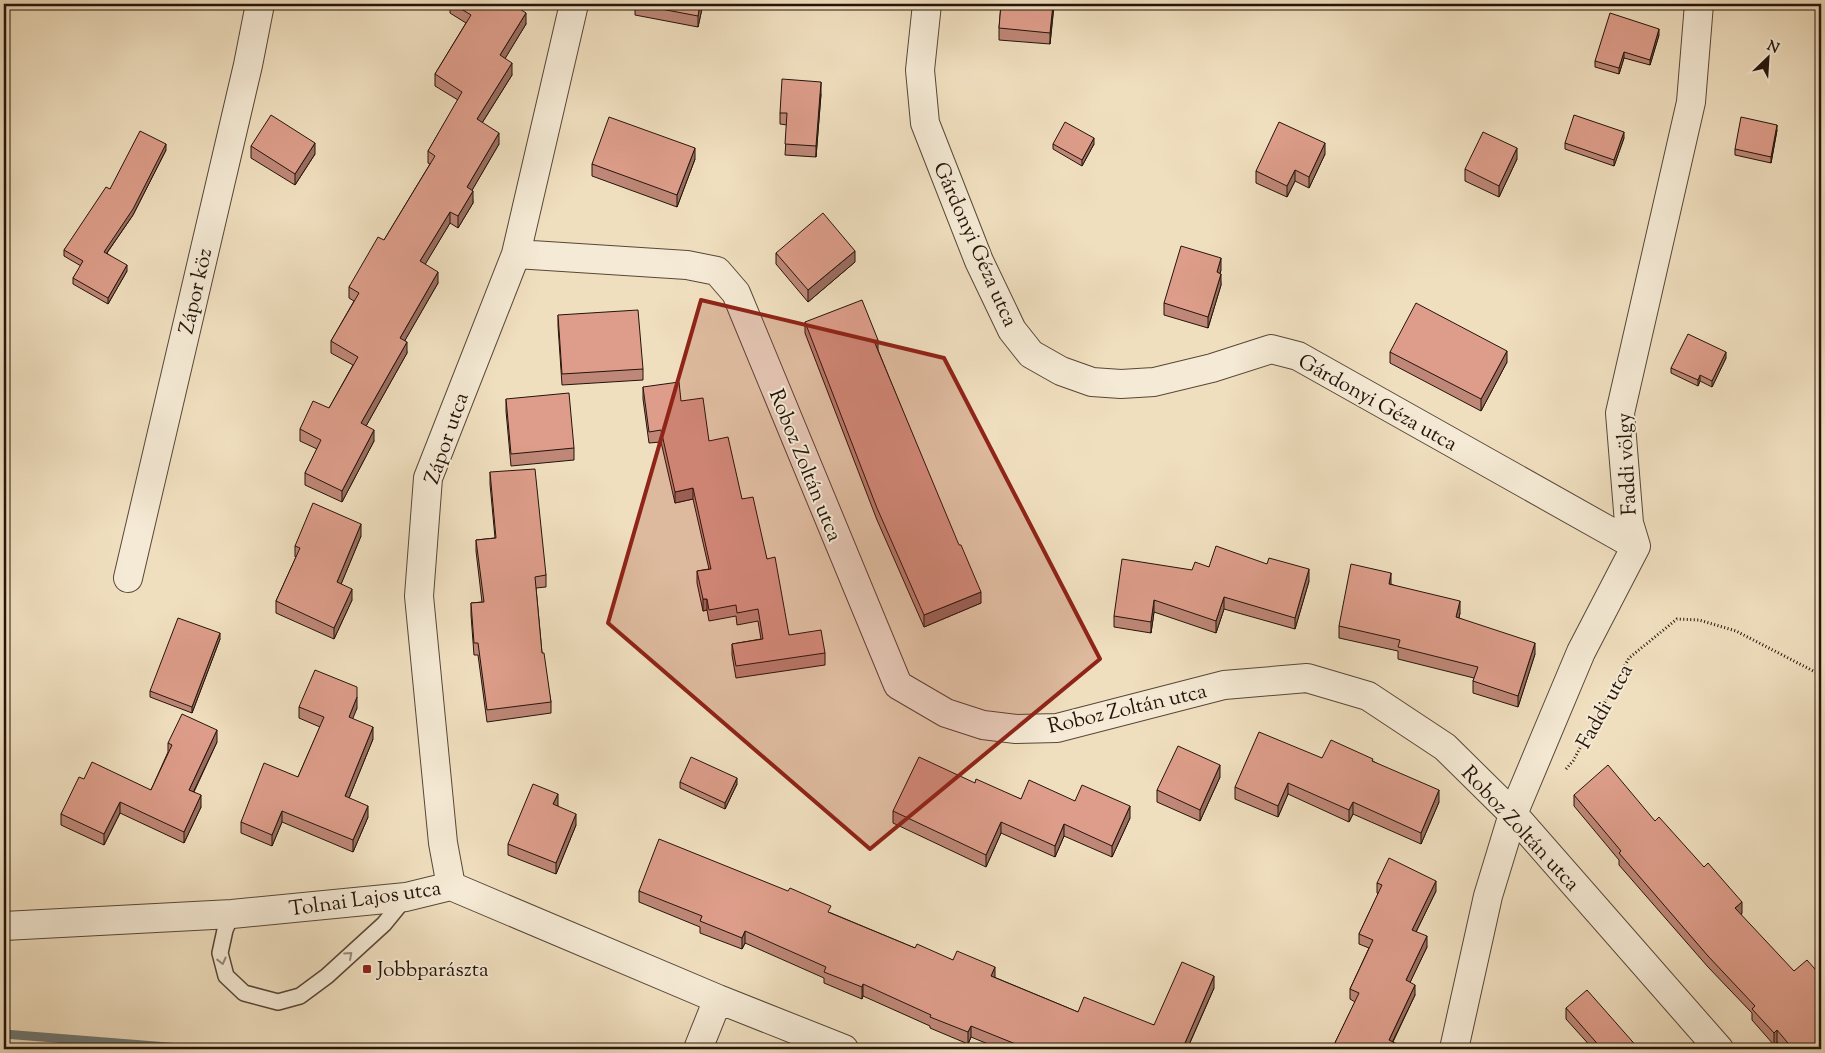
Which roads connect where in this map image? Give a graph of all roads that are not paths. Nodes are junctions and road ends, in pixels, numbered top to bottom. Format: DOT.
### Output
graph roads {
  1 [pos="260,4"];
  2 [pos="574,4"];
  3 [pos="927,4"];
  4 [pos="1699,4"];
  5 [pos="516,254"];
  6 [pos="1636,546"];
  7 [pos="128,578"];
  8 [pos="1513,814"];
  9 [pos="451,886"];
  10 [pos="406,897"];
  11 [pos="232,914"];
  12 [pos="4,926"];
  13 [pos="718,999"];
  14 [pos="698,1049"];
  15 [pos="844,1049"];
  16 [pos="1454,1049"];
  17 [pos="1719,1049"];
  1 -- 7 [label="street, Zápor köz"];
  2 -- 5 [label="street, Zápor utca"];
  3 -- 6 [label="street, Gárdonyi Géza utca"];
  4 -- 6 [label="street, Faddi völgy"];
  5 -- 8 [label="street, Roboz Zoltán utca"];
  5 -- 9 [label="street, Zápor utca"];
  6 -- 8 [label="street, Faddi völgy"];
  8 -- 16 [label="street"];
  8 -- 17 [label="street, Roboz Zoltán utca"];
  9 -- 10 [label="street, Tolnai Lajos utca"];
  9 -- 13 [label="street, Tolnai Lajos utca"];
  10 -- 11 [label="street, Tolnai Lajos utca"];
  11 -- 10 [label="lane, one-way"];
  11 -- 12 [label="street, Tolnai Lajos utca"];
  13 -- 14 [label="street"];
  13 -- 15 [label="street, Tolnai Lajos utca"];
}
